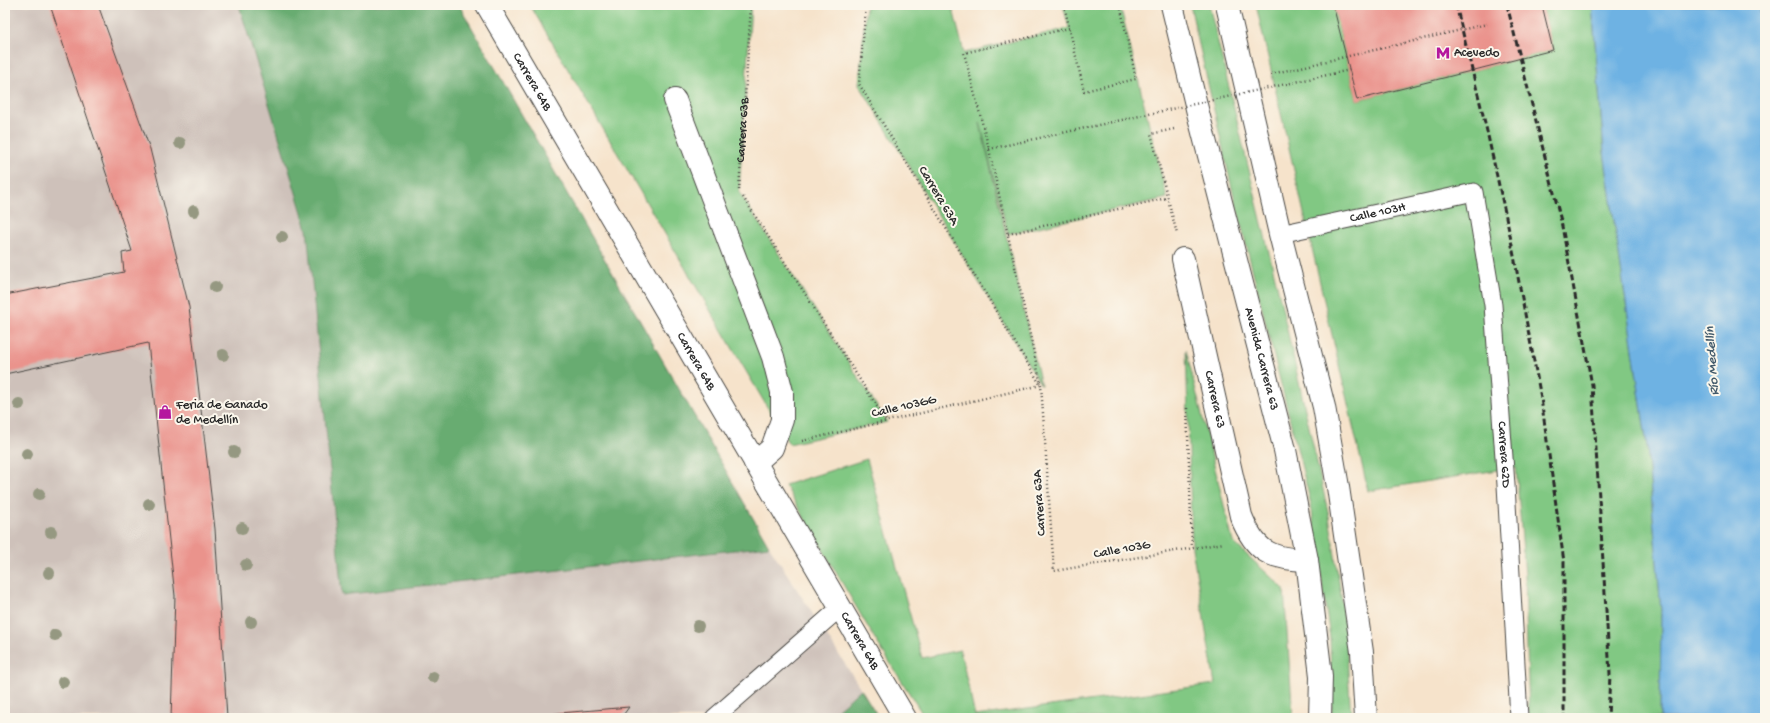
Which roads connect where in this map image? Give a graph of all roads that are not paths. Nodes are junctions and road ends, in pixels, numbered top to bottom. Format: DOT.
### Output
graph roads {
  1 [pos="487,5"];
  2 [pos="1172,5"];
  3 [pos="1227,5"];
  4 [pos="675,100"];
  5 [pos="1474,192"];
  6 [pos="1280,234"];
  7 [pos="1183,260"];
  8 [pos="756,463"];
  9 [pos="1306,560"];
  10 [pos="841,608"];
  11 [pos="714,718"];
  12 [pos="905,718"];
  13 [pos="1320,718"];
  14 [pos="1366,718"];
  15 [pos="1519,718"];
  1 -- 8 [label="main road, Carrera 64B"];
  2 -- 9 [label="main road, Avenida Carrera 63"];
  3 -- 6 [label="main road"];
  4 -- 8 [label="main road"];
  5 -- 6 [label="lane, Calle 103H"];
  5 -- 15 [label="lane, Carrera 62D"];
  6 -- 14 [label="main road"];
  7 -- 9 [label="main road, Carrera 63"];
  8 -- 10 [label="main road, Carrera 64B"];
  9 -- 13 [label="main road, Avenida Carrera 63"];
  10 -- 11 [label="lane"];
  10 -- 12 [label="main road, Carrera 64B"];
}
